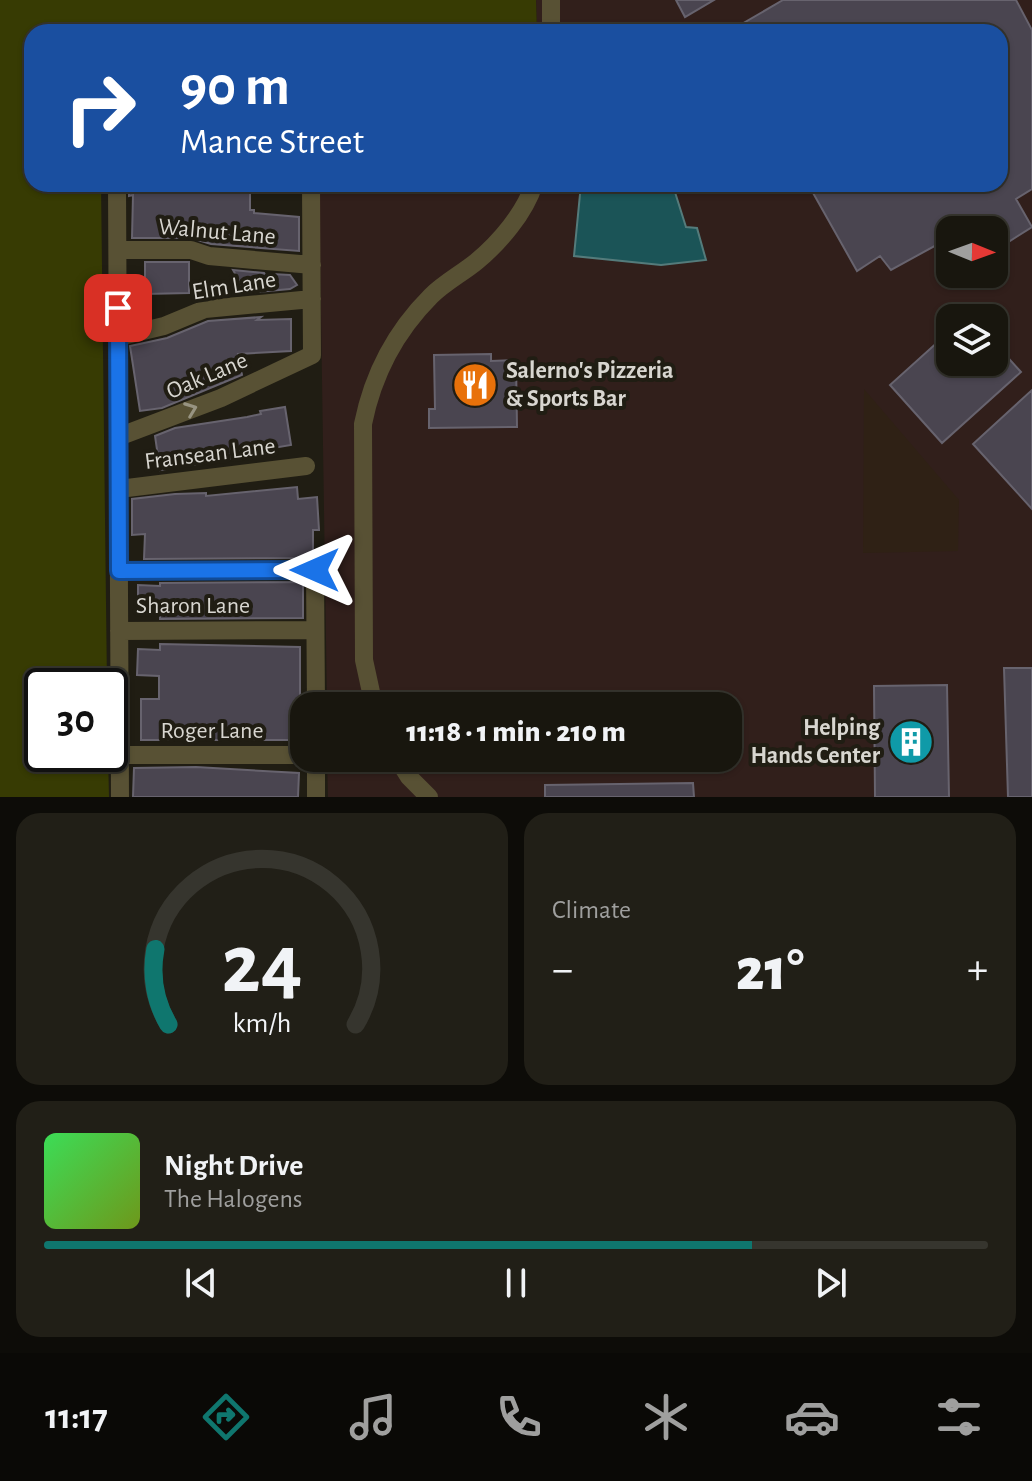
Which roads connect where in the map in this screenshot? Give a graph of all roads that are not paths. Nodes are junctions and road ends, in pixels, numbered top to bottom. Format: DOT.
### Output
graph roads {
  1 [pos="551,0"];
  2 [pos="551,24"];
  3 [pos="117,192"];
  4 [pos="311,192"];
  5 [pos="530,192"];
  6 [pos="118,250"];
  7 [pos="312,265"];
  8 [pos="312,299"];
  9 [pos="118,337"];
  10 [pos="118,437"];
  11 [pos="306,466"];
  12 [pos="119,489"];
  13 [pos="119,571"];
  14 [pos="315,630"];
  15 [pos="119,631"];
  16 [pos="119,668"];
  17 [pos="316,692"];
  18 [pos="371,692"];
  19 [pos="128,755"];
  20 [pos="290,755"];
  21 [pos="119,772"];
  22 [pos="316,772"];
  23 [pos="406,772"];
  24 [pos="120,797"];
  25 [pos="316,797"];
  26 [pos="429,797"];
  1 -- 2 [label="street"];
  3 -- 6 [label="street"];
  4 -- 7 [label="street"];
  5 -- 18 [label="street"];
  6 -- 7 [label="street, Walnut Lane"];
  6 -- 9 [label="street"];
  7 -- 8 [label="street"];
  8 -- 9 [label="street, Elm Lane"];
  10 -- 8 [label="street, Oak Lane, one-way"];
  9 -- 10 [label="street"];
  10 -- 12 [label="street"];
  11 -- 12 [label="street, Fransean Lane"];
  12 -- 13 [label="street"];
  13 -- 14 [label="street"];
  13 -- 15 [label="street"];
  14 -- 15 [label="street, Sharon Lane"];
  14 -- 17 [label="street"];
  15 -- 16 [label="street"];
  19 -- 20 [label="street, Roger Lane"];
  21 -- 24 [label="street"];
  22 -- 25 [label="street"];
  23 -- 26 [label="street"];
}
